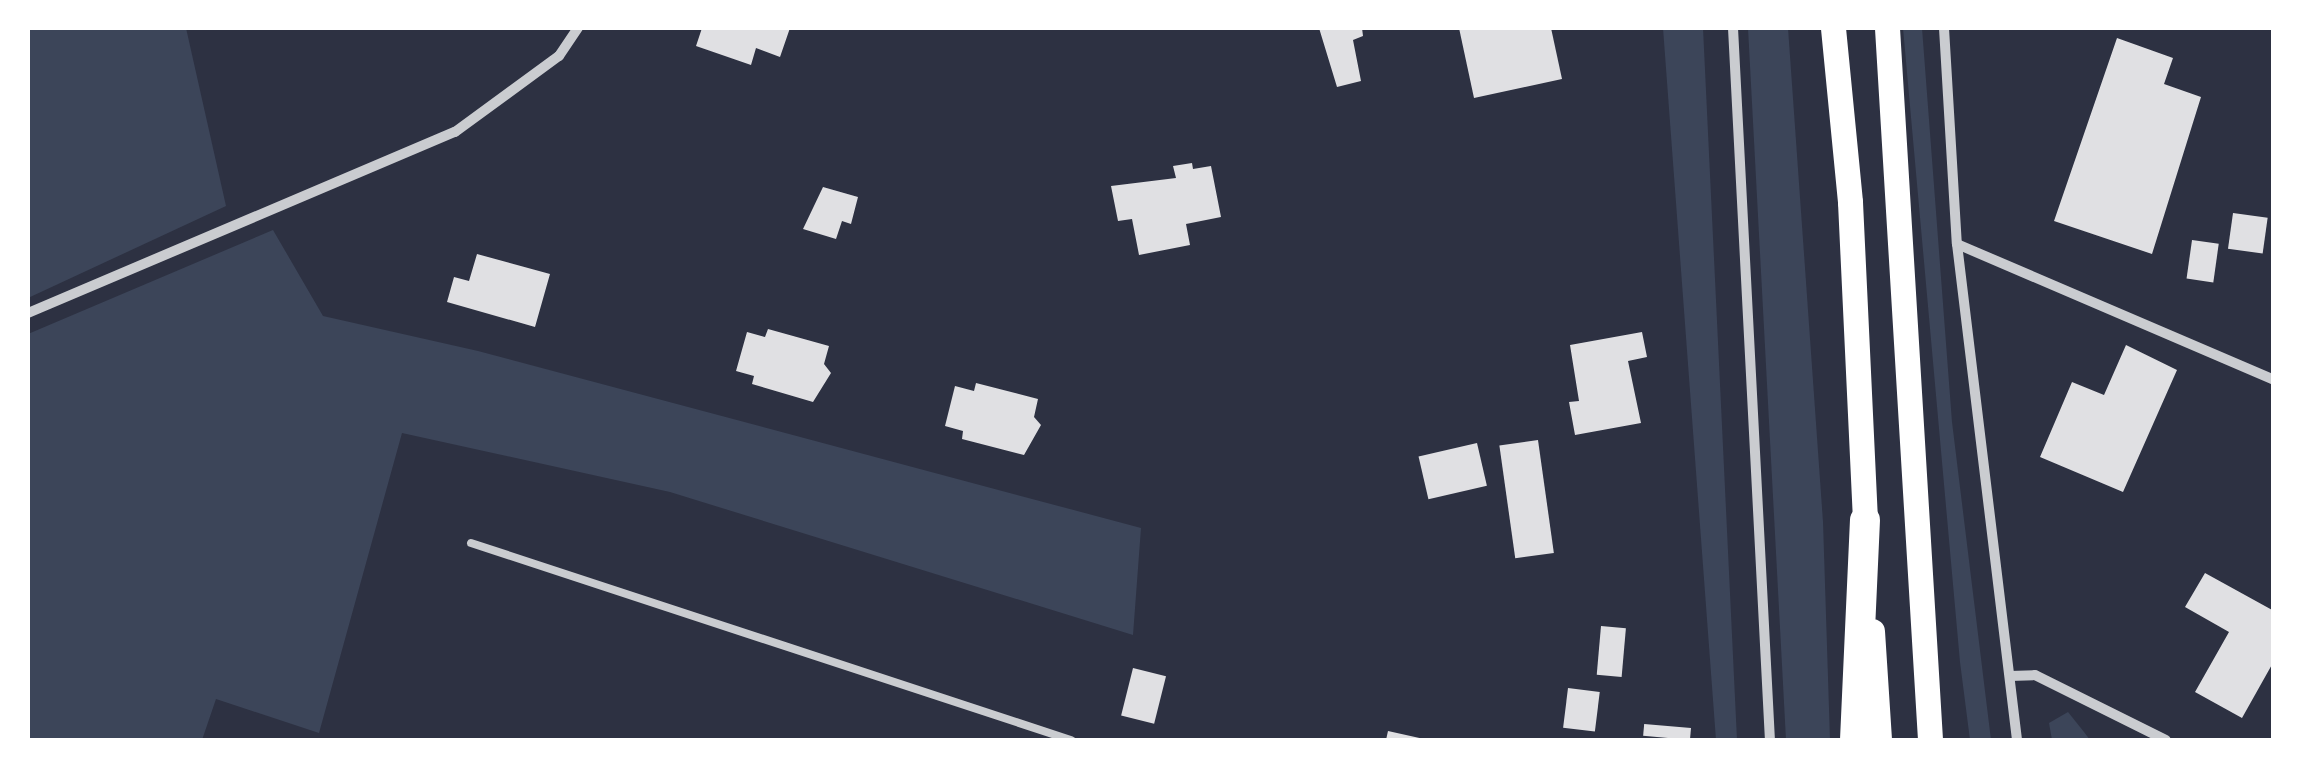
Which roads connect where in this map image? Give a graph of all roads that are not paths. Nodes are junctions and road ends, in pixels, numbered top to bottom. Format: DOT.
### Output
graph roads {
  1 [pos="578,28"];
  2 [pos="1733,28"];
  3 [pos="1833,28"];
  4 [pos="1887,28"];
  5 [pos="1944,28"];
  6 [pos="1957,244"];
  7 [pos="28,313"];
  8 [pos="2274,380"];
  9 [pos="1865,520"];
  10 [pos="470,543"];
  11 [pos="2010,676"];
  12 [pos="1071,740"];
  13 [pos="1770,740"];
  14 [pos="1855,740"];
  15 [pos="1878,740"];
  16 [pos="1930,740"];
  17 [pos="2016,740"];
  18 [pos="2166,740"];
  1 -- 7 [label="street"];
  2 -- 13 [label="street"];
  3 -- 9 [label="main road"];
  4 -- 16 [label="main road"];
  5 -- 6 [label="street"];
  6 -- 8 [label="street"];
  6 -- 11 [label="street"];
  9 -- 14 [label="highway"];
  9 -- 15 [label="main road"];
  10 -- 12 [label="lane"];
  11 -- 17 [label="street"];
  11 -- 18 [label="street"];
}
